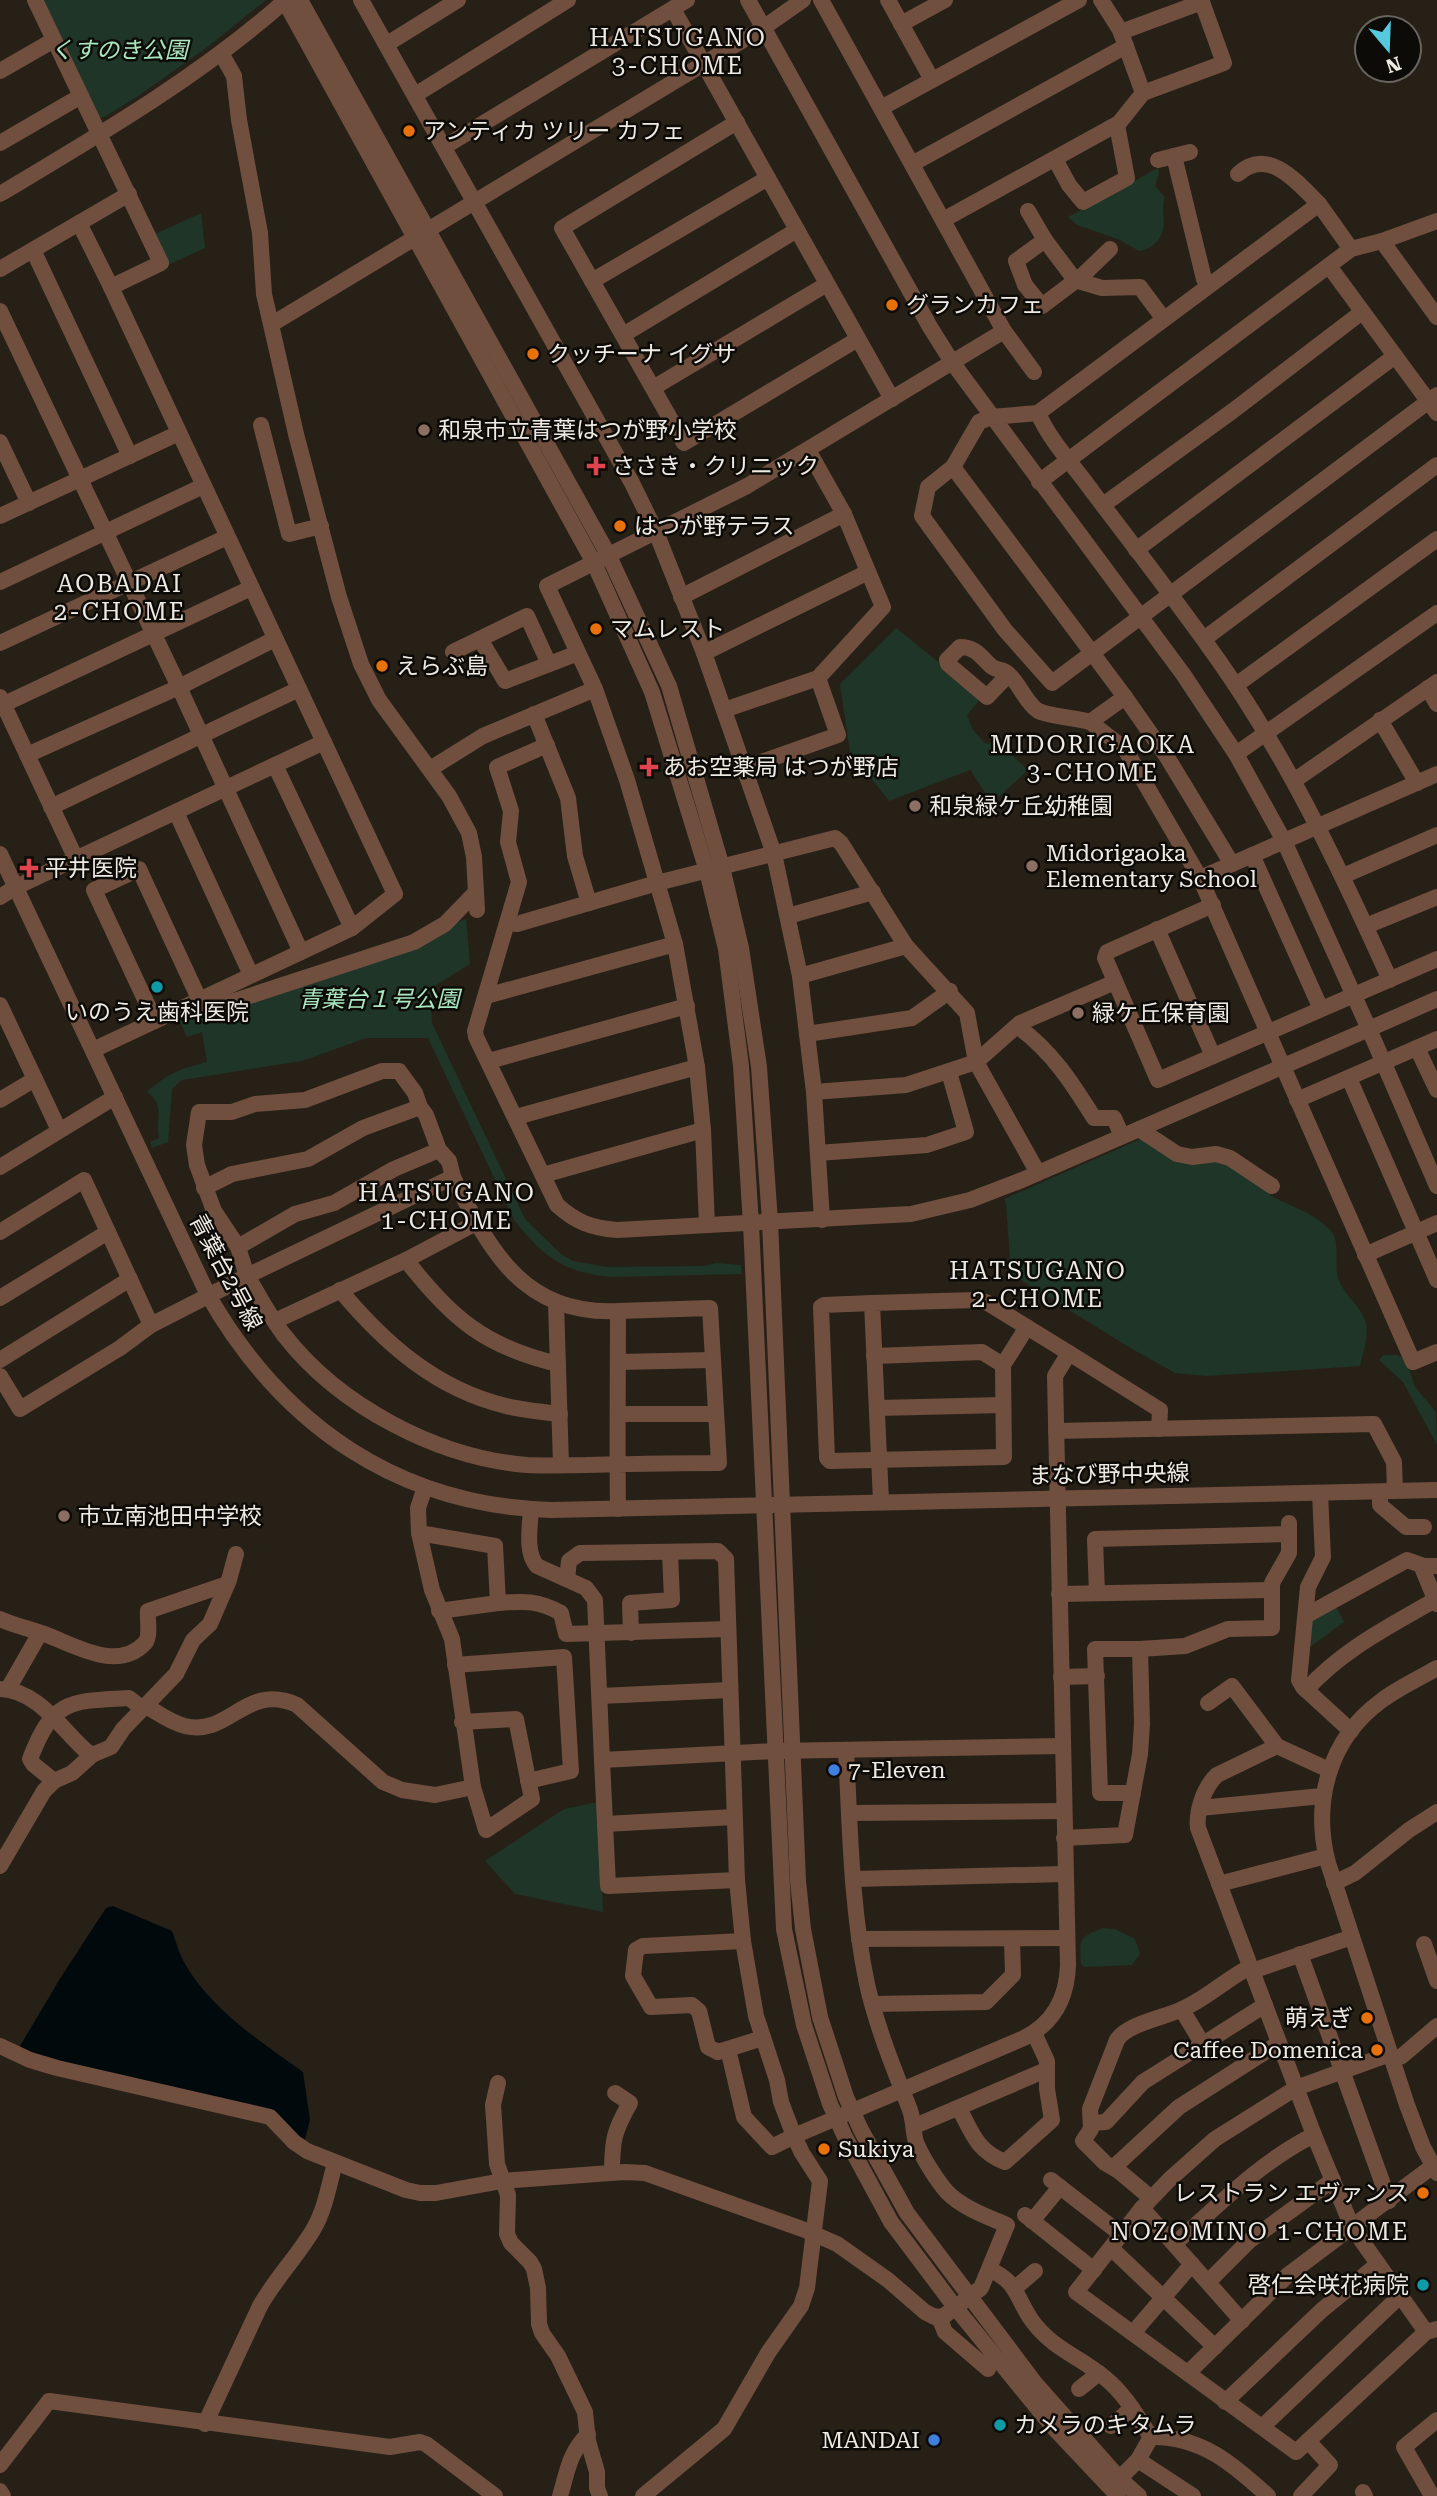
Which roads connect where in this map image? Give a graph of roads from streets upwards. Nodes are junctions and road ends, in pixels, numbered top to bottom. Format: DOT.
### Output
graph roads {
  1 [pos="34,0"];
  2 [pos="288,0"];
  3 [pos="360,0"];
  4 [pos="458,0"];
  5 [pos="568,0"];
  6 [pos="748,0"];
  7 [pos="803,0"];
  8 [pos="821,0"];
  9 [pos="888,0"];
  10 [pos="945,0"];
  11 [pos="1079,0"];
  12 [pos="1101,0"];
  13 [pos="680,4"];
  14 [pos="901,24"];
  15 [pos="763,28"];
  16 [pos="1124,39"];
  17 [pos="54,40"];
  18 [pos="387,44"];
  19 [pos="221,53"];
  20 [pos="705,62"];
  21 [pos="0,71"];
  22 [pos="932,80"];
  23 [pos="1143,93"];
  24 [pos="415,95"];
  25 [pos="81,96"];
  26 [pos="881,108"];
  27 [pos="737,122"];
  28 [pos="1116,125"];
  29 [pos="99,135"];
  30 [pos="0,143"];
  31 [pos="444,147"];
  32 [pos="1190,152"];
  33 [pos="1055,159"];
  34 [pos="912,164"];
  35 [pos="1238,174"];
  36 [pos="768,178"];
  37 [pos="0,194"];
  38 [pos="129,194"];
  39 [pos="474,202"];
  40 [pos="1319,204"];
  41 [pos="1028,211"];
  42 [pos="943,220"];
  43 [pos="1437,221"];
  44 [pos="79,223"];
  45 [pos="429,230"];
  46 [pos="797,230"];
  47 [pos="414,239"];
  48 [pos="1045,240"];
  49 [pos="1382,241"];
  50 [pos="1351,248"];
  51 [pos="1110,249"];
  52 [pos="33,250"];
  53 [pos="1329,266"];
  54 [pos="0,269"];
  55 [pos="593,281"];
  56 [pos="1075,281"];
  57 [pos="827,284"];
  58 [pos="1208,285"];
  59 [pos="111,287"];
  60 [pos="0,311"];
  61 [pos="1362,312"];
  62 [pos="1437,317"];
  63 [pos="1163,318"];
  64 [pos="272,324"];
  65 [pos="1004,331"];
  66 [pos="623,335"];
  67 [pos="858,339"];
  68 [pos="1395,356"];
  69 [pos="952,362"];
  70 [pos="1034,372"];
  71 [pos="653,388"];
  72 [pos="892,398"];
  73 [pos="1434,403"];
  74 [pos="1038,413"];
  75 [pos="991,417"];
  76 [pos="261,425"];
  77 [pos="179,433"];
  78 [pos="0,442"];
  79 [pos="808,450"];
  80 [pos="130,456"];
  81 [pos="1069,460"];
  82 [pos="1437,465"];
  83 [pos="953,467"];
  84 [pos="80,480"];
  85 [pos="1039,482"];
  86 [pos="203,486"];
  87 [pos="29,503"];
  88 [pos="1103,505"];
  89 [pos="844,514"];
  90 [pos="0,516"];
  91 [pos="321,526"];
  92 [pos="106,532"];
  93 [pos="656,532"];
  94 [pos="227,537"];
  95 [pos="1437,539"];
  96 [pos="1136,550"];
  97 [pos="609,556"];
  98 [pos="594,563"];
  99 [pos="868,572"];
  100 [pos="0,582"];
  101 [pos="130,583"];
  102 [pos="251,588"];
  103 [pos="1169,595"];
  104 [pos="681,597"];
  105 [pos="548,605"];
  106 [pos="1437,613"];
  107 [pos="527,616"];
  108 [pos="1140,617"];
  109 [pos="154,635"];
  110 [pos="275,639"];
  111 [pos="480,639"];
  112 [pos="1204,639"];
  113 [pos="0,643"];
  114 [pos="453,652"];
  115 [pos="1094,652"];
  116 [pos="578,653"];
  117 [pos="704,653"];
  118 [pos="548,664"];
  119 [pos="1007,675"];
  120 [pos="818,678"];
  121 [pos="1236,685"];
  122 [pos="1433,685"];
  123 [pos="179,687"];
  124 [pos="299,689"];
  125 [pos="595,689"];
  126 [pos="1125,696"];
  127 [pos="1,703"];
  128 [pos="1437,704"];
  129 [pos="724,710"];
  130 [pos="534,714"];
  131 [pos="1380,720"];
  132 [pos="1090,722"];
  133 [pos="1268,733"];
  134 [pos="202,736"];
  135 [pos="324,742"];
  136 [pos="547,745"];
  137 [pos="1236,754"];
  138 [pos="27,755"];
  139 [pos="275,765"];
  140 [pos="744,768"];
  141 [pos="430,769"];
  142 [pos="1437,774"];
  143 [pos="1295,780"];
  144 [pos="1417,783"];
  145 [pos="225,788"];
  146 [pos="51,807"];
  147 [pos="176,812"];
  148 [pos="1319,826"];
  149 [pos="1437,835"];
  150 [pos="1284,841"];
  151 [pos="0,854"];
  152 [pos="774,854"];
  153 [pos="1252,855"];
  154 [pos="76,859"];
  155 [pos="1232,864"];
  156 [pos="715,869"];
  157 [pos="1343,876"];
  158 [pos="1200,878"];
  159 [pos="657,883"];
  160 [pos="16,887"];
  161 [pos="477,892"];
  162 [pos="873,892"];
  163 [pos="0,897"];
  164 [pos="1437,897"];
  165 [pos="589,902"];
  166 [pos="1213,905"];
  167 [pos="477,910"];
  168 [pos="788,916"];
  169 [pos="508,923"];
  170 [pos="1366,926"];
  171 [pos="352,928"];
  172 [pos="1157,929"];
  173 [pos="675,944"];
  174 [pos="906,946"];
  175 [pos="301,951"];
  176 [pos="1437,959"];
  177 [pos="251,975"];
  178 [pos="800,976"];
  179 [pos="1390,979"];
  180 [pos="1115,982"];
  181 [pos="950,992"];
  182 [pos="1354,995"];
  183 [pos="486,996"];
  184 [pos="1437,999"];
  185 [pos="200,1001"];
  186 [pos="0,1005"];
  187 [pos="687,1006"];
  188 [pos="1321,1009"];
  189 [pos="155,1021"];
  190 [pos="1017,1026"];
  191 [pos="1369,1029"];
  192 [pos="5,1032"];
  193 [pos="1268,1032"];
  194 [pos="807,1034"];
  195 [pos="1437,1039"];
  196 [pos="1417,1048"];
  197 [pos="93,1051"];
  198 [pos="1213,1056"];
  199 [pos="489,1061"];
  200 [pos="976,1062"];
  201 [pos="1384,1062"];
  202 [pos="1283,1066"];
  203 [pos="696,1067"];
  204 [pos="948,1072"];
  205 [pos="1349,1078"];
  206 [pos="35,1079"];
  207 [pos="1437,1090"];
  208 [pos="814,1092"];
  209 [pos="115,1097"];
  210 [pos="0,1100"];
  211 [pos="1297,1100"];
  212 [pos="420,1107"];
  213 [pos="516,1117"];
  214 [pos="1139,1129"];
  215 [pos="59,1130"];
  216 [pos="704,1130"];
  217 [pos="1122,1136"];
  218 [pos="439,1150"];
  219 [pos="818,1153"];
  220 [pos="0,1167"];
  221 [pos="1038,1173"];
  222 [pos="543,1175"];
  223 [pos="453,1177"];
  224 [pos="1272,1186"];
  225 [pos="1437,1186"];
  226 [pos="204,1188"];
  227 [pos="821,1220"];
  228 [pos="770,1221"];
  229 [pos="476,1223"];
  230 [pos="1437,1223"];
  231 [pos="751,1224"];
  232 [pos="707,1225"];
  233 [pos="0,1232"];
  234 [pos="108,1232"];
  235 [pos="1416,1232"];
  236 [pos="238,1247"];
  237 [pos="1365,1255"];
  238 [pos="406,1260"];
  239 [pos="247,1276"];
  240 [pos="130,1279"];
  241 [pos="1437,1280"];
  242 [pos="340,1290"];
  243 [pos="2,1292"];
  244 [pos="208,1295"];
  245 [pos="556,1303"];
  246 [pos="872,1303"];
  247 [pos="618,1311"];
  248 [pos="275,1321"];
  249 [pos="151,1325"];
  250 [pos="1027,1327"];
  251 [pos="1437,1352"];
  252 [pos="1069,1353"];
  253 [pos="874,1356"];
  254 [pos="0,1360"];
  255 [pos="713,1360"];
  256 [pos="618,1362"];
  257 [pos="558,1364"];
  258 [pos="1003,1365"];
  259 [pos="0,1376"];
  260 [pos="1003,1405"];
  261 [pos="877,1408"];
  262 [pos="559,1414"];
  263 [pos="618,1414"];
  264 [pos="716,1414"];
  265 [pos="1159,1429"];
  266 [pos="1056,1431"];
  267 [pos="879,1460"];
  268 [pos="617,1464"];
  269 [pos="561,1465"];
  270 [pos="425,1487"];
  271 [pos="1437,1490"];
  272 [pos="1387,1491"];
  273 [pos="1320,1493"];
  274 [pos="1057,1498"];
  275 [pos="881,1501"];
  276 [pos="781,1504"];
  277 [pos="764,1505"];
  278 [pos="531,1509"];
  279 [pos="618,1509"];
  280 [pos="1424,1527"];
  281 [pos="419,1533"];
  282 [pos="670,1552"];
  283 [pos="236,1554"];
  284 [pos="1431,1566"];
  285 [pos="567,1579"];
  286 [pos="227,1584"];
  287 [pos="1271,1590"];
  288 [pos="1097,1593"];
  289 [pos="1059,1594"];
  290 [pos="1436,1602"];
  291 [pos="498,1603"];
  292 [pos="439,1611"];
  293 [pos="1307,1615"];
  294 [pos="0,1619"];
  295 [pos="728,1629"];
  296 [pos="40,1633"];
  297 [pos="631,1633"];
  298 [pos="597,1634"];
  299 [pos="1140,1649"];
  300 [pos="455,1665"];
  301 [pos="1437,1668"];
  302 [pos="1097,1676"];
  303 [pos="1061,1677"];
  304 [pos="4,1689"];
  305 [pos="730,1689"];
  306 [pos="1306,1690"];
  307 [pos="600,1696"];
  308 [pos="1208,1703"];
  309 [pos="144,1708"];
  310 [pos="52,1716"];
  311 [pos="462,1722"];
  312 [pos="1351,1731"];
  313 [pos="1062,1746"];
  314 [pos="1277,1746"];
  315 [pos="846,1750"];
  316 [pos="775,1751"];
  317 [pos="793,1751"];
  318 [pos="732,1754"];
  319 [pos="92,1755"];
  320 [pos="602,1760"];
  321 [pos="1329,1770"];
  322 [pos="528,1780"];
  323 [pos="54,1781"];
  324 [pos="473,1787"];
  325 [pos="1133,1793"];
  326 [pos="1322,1796"];
  327 [pos="1200,1808"];
  328 [pos="1064,1811"];
  329 [pos="1437,1812"];
  330 [pos="849,1813"];
  331 [pos="734,1817"];
  332 [pos="605,1824"];
  333 [pos="1065,1838"];
  334 [pos="5,1847"];
  335 [pos="1326,1856"];
  336 [pos="0,1866"];
  337 [pos="1065,1874"];
  338 [pos="853,1878"];
  339 [pos="737,1881"];
  340 [pos="1334,1883"];
  341 [pos="1219,1884"];
  342 [pos="1352,1937"];
  343 [pos="1067,1938"];
  344 [pos="1012,1939"];
  345 [pos="859,1940"];
  346 [pos="743,1941"];
  347 [pos="1424,1944"];
  348 [pos="1300,1954"];
  349 [pos="1251,1969"];
  350 [pos="1431,1973"];
  351 [pos="873,2004"];
  352 [pos="1265,2005"];
  353 [pos="1182,2010"];
  354 [pos="1437,2026"];
  355 [pos="1034,2034"];
  356 [pos="764,2038"];
  357 [pos="1202,2043"];
  358 [pos="1279,2043"];
  359 [pos="0,2046"];
  360 [pos="728,2049"];
  361 [pos="1391,2057"];
  362 [pos="1046,2070"];
  363 [pos="1341,2071"];
  364 [pos="498,2083"];
  365 [pos="1296,2088"];
  366 [pos="902,2090"];
  367 [pos="615,2093"];
  368 [pos="958,2108"];
  369 [pos="844,2115"];
  370 [pos="1091,2123"];
  371 [pos="915,2126"];
  372 [pos="1314,2135"];
  373 [pos="794,2136"];
  374 [pos="335,2163"];
  375 [pos="1114,2167"];
  376 [pos="1435,2169"];
  377 [pos="612,2173"];
  378 [pos="1333,2180"];
  379 [pos="502,2181"];
  380 [pos="1389,2200"];
  381 [pos="1147,2203"];
  382 [pos="1352,2227"];
  383 [pos="814,2234"];
  384 [pos="1116,2241"];
  385 [pos="1174,2244"];
  386 [pos="1192,2264"];
  387 [pos="1378,2264"];
  388 [pos="990,2270"];
  389 [pos="1094,2270"];
  390 [pos="1035,2271"];
  391 [pos="1208,2282"];
  392 [pos="1015,2288"];
  393 [pos="1400,2296"];
  394 [pos="1164,2297"];
  395 [pos="969,2298"];
  396 [pos="955,2307"];
  397 [pos="939,2317"];
  398 [pos="1242,2321"];
  399 [pos="1432,2330"];
  400 [pos="1133,2333"];
  401 [pos="1215,2347"];
  402 [pos="988,2368"];
  403 [pos="1099,2373"];
  404 [pos="1188,2373"];
  405 [pos="1079,2389"];
  406 [pos="1225,2402"];
  407 [pos="1132,2407"];
  408 [pos="1437,2420"];
  409 [pos="205,2424"];
  410 [pos="1111,2426"];
  411 [pos="1262,2427"];
  412 [pos="588,2434"];
  413 [pos="1151,2437"];
  414 [pos="1308,2441"];
  415 [pos="1138,2460"];
  416 [pos="0,2465"];
  417 [pos="1116,2488"];
  418 [pos="0,2491"];
  419 [pos="3,2496"];
  420 [pos="495,2496"];
  421 [pos="560,2496"];
  422 [pos="600,2496"];
  423 [pos="643,2496"];
  424 [pos="1139,2496"];
  425 [pos="1193,2496"];
  426 [pos="1268,2496"];
  427 [pos="1301,2496"];
  428 [pos="1432,2496"];
  1 -- 17 [label="street"];
  2 -- 19 [label="street"];
  2 -- 45 [label="street"];
  2 -- 47 [label="street"];
  3 -- 18 [label="street"];
  4 -- 18 [label="street"];
  5 -- 24 [label="street"];
  6 -- 15 [label="street"];
  7 -- 15 [label="street"];
  8 -- 26 [label="street"];
  9 -- 14 [label="street"];
  10 -- 14 [label="street"];
  11 -- 22 [label="street"];
  12 -- 16 [label="street"];
  13 -- 20 [label="street"];
  13 -- 31 [label="street"];
  14 -- 22 [label="street"];
  15 -- 20 [label="street"];
  15 -- 69 [label="street"];
  16 -- 23 [label="street"];
  16 -- 23 [label="street"];
  16 -- 34 [label="street"];
  17 -- 21 [label="street"];
  17 -- 25 [label="street"];
  18 -- 24 [label="street"];
  19 -- 29 [label="street"];
  19 -- 64 [label="street"];
  20 -- 27 [label="street"];
  20 -- 39 [label="street"];
  22 -- 26 [label="street"];
  23 -- 28 [label="street"];
  24 -- 31 [label="street"];
  25 -- 29 [label="street"];
  25 -- 30 [label="street"];
  26 -- 34 [label="street"];
  27 -- 36 [label="street"];
  27 -- 55 [label="street"];
  28 -- 33 [label="street"];
  28 -- 33 [label="street"];
  29 -- 37 [label="street"];
  29 -- 38 [label="street"];
  31 -- 39 [label="street"];
  32 -- 58 [label="street"];
  33 -- 42 [label="street"];
  34 -- 42 [label="street"];
  35 -- 40 [label="street"];
  36 -- 46 [label="street"];
  36 -- 55 [label="street"];
  38 -- 44 [label="street"];
  38 -- 59 [label="street"];
  39 -- 45 [label="street"];
  39 -- 93 [label="street"];
  40 -- 50 [label="street"];
  40 -- 58 [label="street"];
  41 -- 48 [label="street"];
  42 -- 65 [label="street"];
  43 -- 49 [label="street"];
  44 -- 52 [label="street"];
  44 -- 59 [label="street"];
  45 -- 47 [label="street"];
  45 -- 97 [label="street"];
  46 -- 57 [label="street"];
  46 -- 66 [label="street"];
  47 -- 64 [label="street"];
  47 -- 98 [label="street"];
  48 -- 56 [label="street"];
  48 -- 56 [label="street"];
  49 -- 50 [label="street"];
  49 -- 62 [label="street"];
  50 -- 53 [label="street"];
  51 -- 56 [label="street"];
  52 -- 54 [label="street"];
  52 -- 80 [label="street"];
  53 -- 61 [label="street"];
  53 -- 81 [label="street"];
  55 -- 66 [label="street"];
  56 -- 63 [label="street"];
  57 -- 67 [label="street"];
  57 -- 71 [label="street"];
  58 -- 63 [label="street"];
  59 -- 77 [label="street"];
  60 -- 84 [label="street"];
  61 -- 68 [label="street"];
  61 -- 88 [label="street"];
  63 -- 74 [label="street"];
  64 -- 91 [label="street"];
  65 -- 69 [label="street"];
  65 -- 70 [label="street"];
  66 -- 71 [label="street"];
  67 -- 71 [label="street"];
  67 -- 72 [label="street"];
  68 -- 73 [label="street"];
  68 -- 96 [label="street"];
  69 -- 72 [label="street"];
  69 -- 75 [label="street"];
  72 -- 79 [label="street"];
  73 -- 103 [label="street"];
  74 -- 75 [label="street"];
  74 -- 81 [label="street"];
  75 -- 83 [label="street"];
  75 -- 85 [label="street"];
  76 -- 91 [label="street"];
  77 -- 80 [label="street"];
  77 -- 86 [label="street"];
  78 -- 87 [label="street"];
  79 -- 89 [label="street"];
  79 -- 93 [label="street"];
  80 -- 84 [label="street"];
  81 -- 85 [label="street"];
  81 -- 88 [label="street"];
  82 -- 112 [label="street"];
  83 -- 115 [label="street"];
  83 -- 115 [label="street"];
  84 -- 87 [label="street"];
  84 -- 92 [label="street"];
  85 -- 108 [label="street"];
  86 -- 92 [label="street"];
  86 -- 94 [label="street"];
  87 -- 90 [label="street"];
  88 -- 96 [label="street"];
  89 -- 99 [label="street"];
  89 -- 104 [label="street"];
  91 -- 141 [label="street"];
  92 -- 100 [label="street"];
  92 -- 101 [label="street"];
  93 -- 97 [label="street"];
  93 -- 104 [label="street"];
  94 -- 101 [label="street"];
  94 -- 102 [label="street"];
  95 -- 121 [label="street"];
  96 -- 103 [label="street"];
  97 -- 98 [label="street"];
  97 -- 156 [label="street"];
  98 -- 116 [label="street"];
  98 -- 156 [label="street"];
  99 -- 117 [label="street"];
  99 -- 120 [label="street"];
  101 -- 109 [label="street"];
  101 -- 113 [label="street"];
  102 -- 109 [label="street"];
  102 -- 110 [label="street"];
  103 -- 108 [label="street"];
  103 -- 112 [label="street"];
  104 -- 117 [label="street"];
  105 -- 107 [label="street"];
  106 -- 133 [label="street"];
  107 -- 111 [label="street"];
  107 -- 118 [label="street"];
  108 -- 115 [label="street"];
  108 -- 137 [label="street"];
  109 -- 123 [label="street"];
  109 -- 127 [label="street"];
  110 -- 123 [label="street"];
  110 -- 124 [label="street"];
  111 -- 114 [label="street"];
  111 -- 118 [label="street"];
  112 -- 121 [label="street"];
  115 -- 126 [label="street"];
  116 -- 118 [label="street"];
  116 -- 125 [label="street"];
  117 -- 129 [label="street"];
  119 -- 132 [label="street"];
  120 -- 129 [label="street"];
  120 -- 140 [label="street"];
  121 -- 133 [label="street"];
  122 -- 128 [label="street"];
  122 -- 131 [label="street"];
  123 -- 134 [label="street"];
  123 -- 138 [label="street"];
  124 -- 134 [label="street"];
  124 -- 135 [label="street"];
  125 -- 130 [label="street"];
  125 -- 159 [label="street"];
  126 -- 132 [label="street"];
  126 -- 155 [label="street"];
  127 -- 138 [label="street"];
  129 -- 140 [label="street"];
  130 -- 136 [label="street"];
  130 -- 141 [label="street"];
  131 -- 143 [label="street"];
  131 -- 144 [label="street"];
  132 -- 158 [label="street"];
  133 -- 137 [label="street"];
  133 -- 143 [label="street"];
  134 -- 145 [label="street"];
  134 -- 146 [label="street"];
  135 -- 139 [label="street"];
  135 -- 171 [label="street"];
  136 -- 165 [label="street"];
  136 -- 169 [label="street"];
  137 -- 150 [label="street"];
  138 -- 146 [label="street"];
  139 -- 145 [label="street"];
  139 -- 171 [label="street"];
  140 -- 152 [label="street"];
  141 -- 161 [label="street"];
  142 -- 144 [label="street"];
  143 -- 148 [label="street"];
  144 -- 148 [label="street"];
  145 -- 147 [label="street"];
  145 -- 175 [label="street"];
  146 -- 154 [label="street"];
  147 -- 154 [label="street"];
  147 -- 177 [label="street"];
  148 -- 150 [label="street"];
  148 -- 157 [label="street"];
  149 -- 157 [label="street"];
  150 -- 153 [label="street"];
  150 -- 182 [label="street"];
  151 -- 160 [label="street, 青葉台2号線"];
  152 -- 156 [label="street"];
  152 -- 162 [label="street"];
  152 -- 168 [label="street"];
  153 -- 155 [label="street"];
  153 -- 188 [label="street"];
  154 -- 160 [label="street"];
  155 -- 158 [label="street"];
  156 -- 159 [label="street"];
  156 -- 228 [label="street"];
  156 -- 231 [label="street"];
  157 -- 170 [label="street"];
  158 -- 166 [label="street"];
  159 -- 165 [label="street"];
  159 -- 173 [label="street"];
  160 -- 163 [label="street"];
  160 -- 197 [label="street, 青葉台2号線"];
  161 -- 167 [label="street"];
  161 -- 185 [label="street"];
  162 -- 168 [label="street"];
  162 -- 174 [label="street"];
  164 -- 170 [label="street"];
  165 -- 169 [label="street"];
  166 -- 172 [label="street"];
  166 -- 193 [label="street"];
  168 -- 178 [label="street"];
  169 -- 183 [label="street"];
  170 -- 179 [label="street"];
  171 -- 175 [label="street"];
  172 -- 180 [label="street"];
  172 -- 198 [label="street"];
  173 -- 183 [label="street"];
  173 -- 187 [label="street"];
  174 -- 178 [label="street"];
  174 -- 181 [label="street"];
  175 -- 177 [label="street"];
  176 -- 179 [label="street"];
  177 -- 185 [label="street"];
  178 -- 194 [label="street"];
  179 -- 182 [label="street"];
  180 -- 190 [label="street"];
  180 -- 198 [label="street"];
  181 -- 194 [label="street"];
  181 -- 200 [label="street"];
  182 -- 188 [label="street"];
  182 -- 191 [label="street"];
  183 -- 199 [label="street"];
  184 -- 191 [label="street"];
  185 -- 189 [label="street"];
  185 -- 189 [label="street"];
  186 -- 192 [label="street"];
  187 -- 199 [label="street"];
  187 -- 203 [label="street"];
  188 -- 193 [label="street"];
  189 -- 197 [label="street"];
  190 -- 200 [label="street"];
  190 -- 217 [label="street"];
  191 -- 201 [label="street"];
  191 -- 202 [label="street"];
  192 -- 206 [label="street"];
  193 -- 198 [label="street"];
  193 -- 202 [label="street"];
  194 -- 208 [label="street"];
  195 -- 196 [label="street"];
  196 -- 201 [label="street"];
  196 -- 207 [label="street"];
  197 -- 209 [label="street, 青葉台2号線"];
  199 -- 213 [label="street"];
  200 -- 204 [label="street"];
  200 -- 221 [label="street"];
  201 -- 205 [label="street"];
  201 -- 225 [label="street"];
  202 -- 211 [label="street"];
  202 -- 214 [label="street"];
  203 -- 213 [label="street"];
  203 -- 216 [label="street"];
  204 -- 208 [label="street"];
  204 -- 219 [label="street"];
  205 -- 211 [label="street"];
  205 -- 235 [label="street"];
  206 -- 210 [label="street"];
  206 -- 215 [label="street"];
  208 -- 219 [label="street"];
  209 -- 215 [label="street"];
  209 -- 244 [label="street, 青葉台2号線"];
  211 -- 237 [label="street"];
  212 -- 218 [label="street"];
  212 -- 226 [label="street"];
  212 -- 226 [label="street"];
  213 -- 222 [label="street"];
  214 -- 217 [label="street"];
  214 -- 224 [label="street"];
  215 -- 220 [label="street"];
  216 -- 222 [label="street"];
  216 -- 232 [label="street"];
  217 -- 221 [label="street"];
  218 -- 223 [label="street"];
  218 -- 236 [label="street"];
  219 -- 227 [label="street"];
  221 -- 227 [label="street"];
  222 -- 232 [label="street"];
  223 -- 229 [label="street"];
  223 -- 239 [label="street"];
  226 -- 236 [label="street"];
  227 -- 228 [label="street"];
  228 -- 231 [label="street"];
  228 -- 276 [label="street"];
  229 -- 238 [label="street"];
  229 -- 245 [label="street"];
  230 -- 235 [label="street"];
  231 -- 232 [label="street"];
  231 -- 277 [label="street"];
  233 -- 234 [label="street"];
  234 -- 240 [label="street"];
  234 -- 243 [label="street"];
  235 -- 237 [label="street"];
  235 -- 241 [label="street"];
  236 -- 239 [label="street"];
  237 -- 251 [label="street"];
  238 -- 242 [label="street"];
  238 -- 257 [label="street"];
  239 -- 244 [label="street"];
  239 -- 248 [label="street"];
  240 -- 249 [label="street"];
  240 -- 254 [label="street"];
  242 -- 248 [label="street"];
  242 -- 262 [label="street"];
  244 -- 249 [label="street"];
  244 -- 270 [label="street, 青葉台2号線"];
  245 -- 247 [label="street"];
  245 -- 257 [label="street"];
  246 -- 250 [label="street"];
  246 -- 253 [label="street"];
  246 -- 267 [label="street"];
  247 -- 255 [label="street"];
  247 -- 256 [label="street"];
  248 -- 269 [label="street"];
  249 -- 259 [label="street"];
  250 -- 252 [label="street"];
  250 -- 258 [label="street"];
  252 -- 265 [label="street"];
  252 -- 266 [label="street"];
  253 -- 258 [label="street"];
  253 -- 261 [label="street"];
  255 -- 256 [label="street"];
  255 -- 264 [label="street"];
  256 -- 263 [label="street"];
  257 -- 262 [label="street"];
  258 -- 260 [label="street"];
  260 -- 261 [label="street"];
  260 -- 267 [label="street"];
  261 -- 267 [label="street"];
  262 -- 269 [label="street"];
  263 -- 264 [label="street"];
  263 -- 268 [label="street"];
  264 -- 268 [label="street"];
  265 -- 266 [label="street"];
  265 -- 272 [label="street"];
  266 -- 274 [label="street"];
  267 -- 275 [label="street"];
  268 -- 269 [label="street"];
  268 -- 279 [label="street"];
  270 -- 278 [label="street, 青葉台2号線"];
  270 -- 281 [label="street"];
  271 -- 272 [label="street, まなび野中央線"];
  272 -- 273 [label="street, まなび野中央線"];
  272 -- 280 [label="street"];
  273 -- 274 [label="street, まなび野中央線"];
  273 -- 293 [label="street"];
  274 -- 275 [label="street, まなび野中央線"];
  274 -- 289 [label="street"];
  275 -- 276 [label="street, まなび野中央線"];
  276 -- 277 [label="street, 青葉台2号線"];
  276 -- 317 [label="street"];
  277 -- 279 [label="street, 青葉台2号線"];
  277 -- 316 [label="street"];
  278 -- 279 [label="street, 青葉台2号線"];
  278 -- 285 [label="street"];
  281 -- 291 [label="street"];
  281 -- 292 [label="street"];
  282 -- 285 [label="street"];
  282 -- 295 [label="street"];
  282 -- 297 [label="street"];
  283 -- 286 [label="street"];
  284 -- 290 [label="street"];
  284 -- 293 [label="street"];
  285 -- 298 [label="street"];
  286 -- 296 [label="street"];
  286 -- 309 [label="street"];
  287 -- 288 [label="street"];
  287 -- 288 [label="street"];
  287 -- 299 [label="street"];
  288 -- 289 [label="street"];
  289 -- 303 [label="street"];
  290 -- 306 [label="street"];
  291 -- 292 [label="street"];
  291 -- 298 [label="street"];
  292 -- 300 [label="street"];
  293 -- 306 [label="street"];
  294 -- 296 [label="street"];
  295 -- 297 [label="street"];
  295 -- 305 [label="street"];
  296 -- 304 [label="street"];
  297 -- 298 [label="street"];
  298 -- 307 [label="street"];
  299 -- 302 [label="street"];
  299 -- 325 [label="street"];
  300 -- 311 [label="street"];
  300 -- 322 [label="street"];
  301 -- 312 [label="street"];
  302 -- 303 [label="street"];
  302 -- 325 [label="street"];
  303 -- 313 [label="street"];
  304 -- 310 [label="street"];
  305 -- 307 [label="street"];
  305 -- 318 [label="street"];
  306 -- 312 [label="street"];
  307 -- 320 [label="street"];
  308 -- 314 [label="street"];
  309 -- 310 [label="street"];
  309 -- 319 [label="street"];
  309 -- 324 [label="street"];
  310 -- 319 [label="street"];
  310 -- 323 [label="street"];
  311 -- 322 [label="street"];
  311 -- 324 [label="street"];
  312 -- 321 [label="street"];
  313 -- 315 [label="street"];
  313 -- 328 [label="street"];
  314 -- 321 [label="street"];
  314 -- 327 [label="street"];
  315 -- 317 [label="street"];
  315 -- 330 [label="street"];
  316 -- 317 [label="street"];
  316 -- 318 [label="street"];
  316 -- 369 [label="street"];
  317 -- 369 [label="street"];
  318 -- 320 [label="street"];
  318 -- 331 [label="street"];
  319 -- 323 [label="street"];
  320 -- 332 [label="street"];
  321 -- 326 [label="street"];
  322 -- 324 [label="street"];
  323 -- 334 [label="street"];
  325 -- 333 [label="street"];
  326 -- 327 [label="street"];
  326 -- 335 [label="street"];
  327 -- 341 [label="street"];
  328 -- 330 [label="street"];
  328 -- 333 [label="street"];
  329 -- 340 [label="street"];
  330 -- 338 [label="street"];
  331 -- 332 [label="street"];
  331 -- 339 [label="street"];
  332 -- 339 [label="street"];
  333 -- 337 [label="street"];
  334 -- 336 [label="street"];
  335 -- 340 [label="street"];
  335 -- 341 [label="street"];
  337 -- 338 [label="street"];
  337 -- 343 [label="street"];
  338 -- 345 [label="street"];
  339 -- 346 [label="street"];
  340 -- 342 [label="street"];
  341 -- 349 [label="street"];
  342 -- 348 [label="street"];
  342 -- 361 [label="street"];
  343 -- 344 [label="street"];
  343 -- 355 [label="street"];
  344 -- 345 [label="street"];
  344 -- 351 [label="street"];
  345 -- 351 [label="street"];
  346 -- 356 [label="street"];
  346 -- 360 [label="street"];
  347 -- 350 [label="street"];
  348 -- 349 [label="street"];
  348 -- 363 [label="street"];
  349 -- 352 [label="street"];
  349 -- 353 [label="street"];
  351 -- 366 [label="street"];
  352 -- 357 [label="street"];
  352 -- 358 [label="street"];
  353 -- 357 [label="street"];
  353 -- 370 [label="street"];
  354 -- 361 [label="street"];
  355 -- 362 [label="street"];
  355 -- 366 [label="street"];
  356 -- 360 [label="street"];
  356 -- 373 [label="street"];
  357 -- 370 [label="street"];
  358 -- 365 [label="street"];
  358 -- 375 [label="street"];
  359 -- 374 [label="street"];
  360 -- 373 [label="street"];
  361 -- 363 [label="street"];
  361 -- 376 [label="street"];
  362 -- 368 [label="street"];
  362 -- 368 [label="street"];
  363 -- 365 [label="street"];
  363 -- 380 [label="street"];
  364 -- 379 [label="street"];
  365 -- 372 [label="street"];
  365 -- 381 [label="street"];
  366 -- 369 [label="street"];
  366 -- 371 [label="street"];
  367 -- 377 [label="street"];
  368 -- 371 [label="street"];
  369 -- 373 [label="street"];
  369 -- 395 [label="street"];
  369 -- 396 [label="street"];
  370 -- 375 [label="street"];
  371 -- 388 [label="street"];
  372 -- 378 [label="street"];
  372 -- 385 [label="street"];
  373 -- 383 [label="street"];
  374 -- 379 [label="street"];
  374 -- 409 [label="street"];
  375 -- 381 [label="street"];
  376 -- 380 [label="street"];
  377 -- 379 [label="street"];
  377 -- 383 [label="street"];
  378 -- 382 [label="street"];
  378 -- 391 [label="street"];
  379 -- 412 [label="street"];
  380 -- 382 [label="street"];
  381 -- 384 [label="street"];
  381 -- 385 [label="street"];
  382 -- 387 [label="street"];
  382 -- 398 [label="street"];
  383 -- 397 [label="street"];
  383 -- 423 [label="street"];
  384 -- 389 [label="street"];
  384 -- 389 [label="street"];
  384 -- 394 [label="street"];
  385 -- 386 [label="street"];
  386 -- 391 [label="street"];
  386 -- 394 [label="street"];
  387 -- 393 [label="street"];
  387 -- 406 [label="street"];
  388 -- 392 [label="street"];
  388 -- 395 [label="street"];
  389 -- 400 [label="street"];
  390 -- 392 [label="street"];
  391 -- 398 [label="street"];
  392 -- 403 [label="street"];
  393 -- 399 [label="street"];
  393 -- 411 [label="street"];
  394 -- 400 [label="street"];
  394 -- 401 [label="street"];
  395 -- 396 [label="street"];
  395 -- 417 [label="street"];
  396 -- 397 [label="street"];
  396 -- 417 [label="street"];
  397 -- 402 [label="street"];
  398 -- 401 [label="street"];
  399 -- 414 [label="street"];
  400 -- 404 [label="street"];
  401 -- 404 [label="street"];
  403 -- 405 [label="street"];
  403 -- 407 [label="street"];
  404 -- 406 [label="street"];
  406 -- 411 [label="street"];
  407 -- 410 [label="street"];
  407 -- 413 [label="street"];
  408 -- 428 [label="street"];
  409 -- 416 [label="street"];
  409 -- 420 [label="street"];
  411 -- 414 [label="street"];
  412 -- 421 [label="street"];
  412 -- 422 [label="street"];
  413 -- 415 [label="street"];
  413 -- 426 [label="street"];
  414 -- 427 [label="street"];
  415 -- 417 [label="street"];
  415 -- 425 [label="street"];
  417 -- 424 [label="street"];
  418 -- 419 [label="street"];
}
